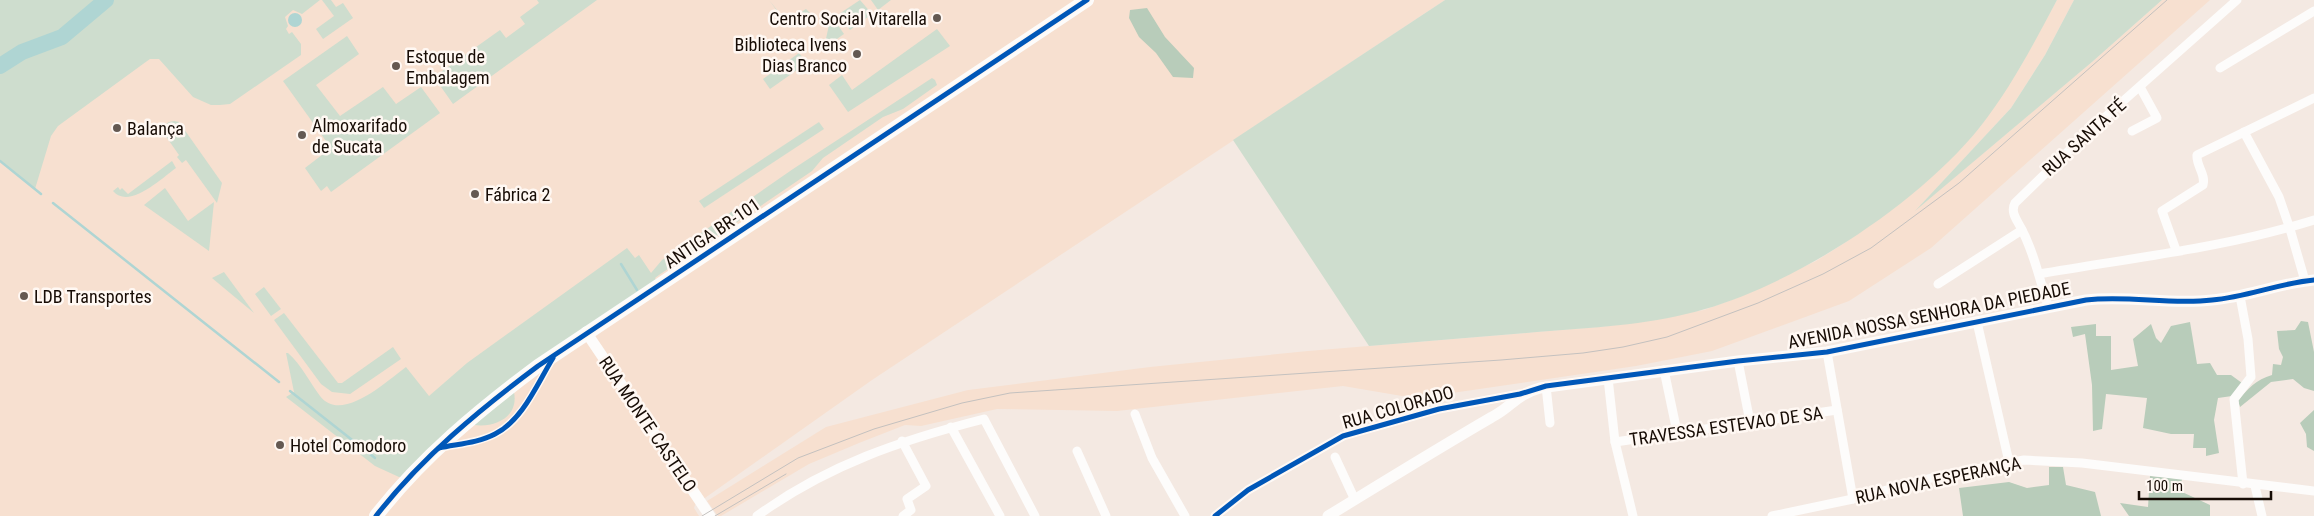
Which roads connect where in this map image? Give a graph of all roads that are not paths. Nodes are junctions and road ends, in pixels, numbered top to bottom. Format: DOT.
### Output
graph roads {
  1 [pos="1087,0"];
  2 [pos="2237,0"];
  3 [pos="2314,12"];
  4 [pos="2220,68"];
  5 [pos="2140,87"];
  6 [pos="2314,98"];
  7 [pos="2132,131"];
  8 [pos="2244,132"];
  9 [pos="2314,220"];
  10 [pos="2290,229"];
  11 [pos="2022,230"];
  12 [pos="2176,250"];
  13 [pos="2038,274"];
  14 [pos="2309,280"];
  15 [pos="1938,284"];
  16 [pos="2240,296"];
  17 [pos="2048,306"];
  18 [pos="1978,322"];
  19 [pos="586,332"];
  20 [pos="1827,352"];
  21 [pos="1738,361"];
  22 [pos="1664,370"];
  23 [pos="1608,378"];
  24 [pos="1546,386"];
  25 [pos="1520,394"];
  26 [pos="1837,410"];
  27 [pos="1135,414"];
  28 [pos="1750,422"];
  29 [pos="1550,423"];
  30 [pos="951,427"];
  31 [pos="1677,432"];
  32 [pos="902,441"];
  33 [pos="1615,442"];
  34 [pos="1077,451"];
  35 [pos="1335,457"];
  36 [pos="2009,462"];
  37 [pos="2243,484"];
  38 [pos="2255,486"];
  39 [pos="2314,491"];
  40 [pos="1853,499"];
  41 [pos="1355,500"];
  42 [pos="376,516"];
  43 [pos="710,516"];
  44 [pos="757,516"];
  45 [pos="903,516"];
  46 [pos="1000,516"];
  47 [pos="1035,516"];
  48 [pos="1106,516"];
  49 [pos="1185,516"];
  50 [pos="1215,516"];
  51 [pos="1328,516"];
  52 [pos="1633,516"];
  53 [pos="1772,516"];
  54 [pos="2262,516"];
  1 -- 19 [label="main road, ANTIGA BR-101"];
  2 -- 5 [label="street, RUA SANTA FÉ"];
  3 -- 4 [label="street"];
  5 -- 7 [label="street"];
  5 -- 11 [label="street, RUA SANTA FÉ"];
  6 -- 8 [label="street"];
  8 -- 10 [label="street"];
  8 -- 12 [label="street"];
  9 -- 10 [label="street"];
  10 -- 12 [label="street"];
  10 -- 14 [label="street"];
  11 -- 13 [label="street, RUA SANTA FÉ"];
  11 -- 15 [label="street"];
  12 -- 13 [label="street"];
  13 -- 17 [label="street, RUA SANTA FÉ"];
  14 -- 16 [label="street, AVENIDA NOSSA SENHORA DA PIEDADE"];
  16 -- 17 [label="street, AVENIDA NOSSA SENHORA DA PIEDADE"];
  16 -- 37 [label="street"];
  17 -- 18 [label="street, AVENIDA NOSSA SENHORA DA PIEDADE"];
  18 -- 20 [label="street, AVENIDA NOSSA SENHORA DA PIEDADE"];
  18 -- 36 [label="street"];
  19 -- 42 [label="main road, ANTIGA BR-101"];
  19 -- 43 [label="street, RUA MONTE CASTELO"];
  20 -- 21 [label="street, AVENIDA NOSSA SENHORA DA PIEDADE"];
  20 -- 26 [label="street"];
  21 -- 22 [label="street, AVENIDA NOSSA SENHORA DA PIEDADE"];
  21 -- 28 [label="street"];
  22 -- 23 [label="street, AVENIDA NOSSA SENHORA DA PIEDADE"];
  22 -- 31 [label="street"];
  23 -- 24 [label="street, AVENIDA NOSSA SENHORA DA PIEDADE"];
  23 -- 33 [label="street"];
  24 -- 25 [label="street, AVENIDA NOSSA SENHORA DA PIEDADE"];
  24 -- 29 [label="street"];
  25 -- 41 [label="street"];
  25 -- 50 [label="street, RUA COLORADO"];
  26 -- 28 [label="street, TRAVESSA ESTEVAO DE SA"];
  26 -- 40 [label="street"];
  27 -- 49 [label="street"];
  28 -- 31 [label="street, TRAVESSA ESTEVAO DE SA"];
  30 -- 32 [label="street"];
  30 -- 46 [label="street"];
  30 -- 47 [label="street"];
  31 -- 33 [label="street, TRAVESSA ESTEVAO DE SA"];
  32 -- 44 [label="street"];
  32 -- 45 [label="street"];
  33 -- 52 [label="street"];
  34 -- 48 [label="street"];
  35 -- 41 [label="street"];
  36 -- 37 [label="street, RUA NOVA ESPERANÇA"];
  36 -- 40 [label="street, RUA NOVA ESPERANÇA"];
  37 -- 38 [label="street, RUA NOVA ESPERANÇA"];
  38 -- 39 [label="street, RUA NOVA ESPERANÇA"];
  38 -- 54 [label="street"];
  40 -- 53 [label="street, RUA NOVA ESPERANÇA"];
  41 -- 51 [label="street"];
}
